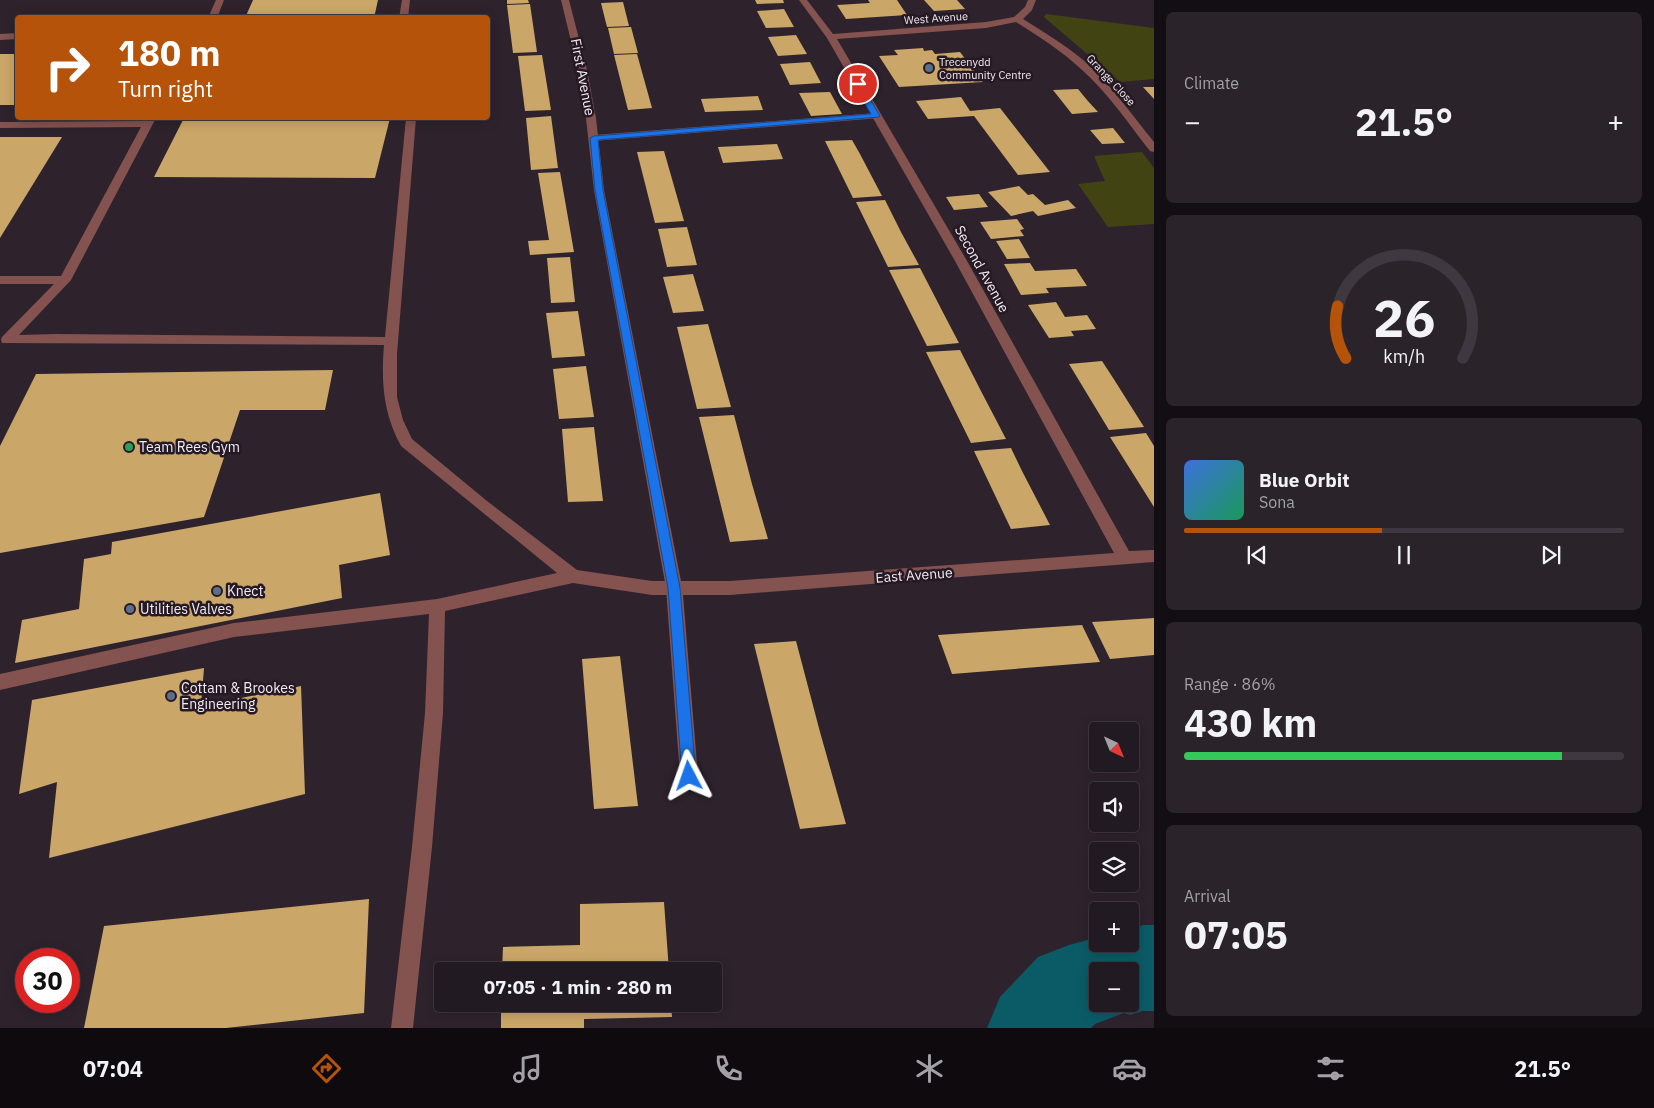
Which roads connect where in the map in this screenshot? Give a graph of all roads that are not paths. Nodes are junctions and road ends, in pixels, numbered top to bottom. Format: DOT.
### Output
graph roads {
  1 [pos="220,0"];
  2 [pos="406,0"];
  3 [pos="565,0"];
  4 [pos="803,0"];
  5 [pos="1032,0"];
  6 [pos="213,15"];
  7 [pos="404,15"];
  8 [pos="1017,19"];
  9 [pos="0,36"];
  10 [pos="15,36"];
  11 [pos="831,37"];
  12 [pos="876,116"];
  13 [pos="411,120"];
  14 [pos="149,121"];
  15 [pos="0,125"];
  16 [pos="594,138"];
  17 [pos="1154,149"];
  18 [pos="0,280"];
  19 [pos="65,280"];
  20 [pos="391,341"];
  21 [pos="1154,556"];
  22 [pos="1126,559"];
  23 [pos="573,576"];
  24 [pos="674,588"];
  25 [pos="437,606"];
  26 [pos="0,682"];
  27 [pos="689,776"];
  28 [pos="402,1028"];
  1 -- 6 [label="street"];
  2 -- 7 [label="street"];
  3 -- 16 [label="street, First Avenue"];
  4 -- 11 [label="street, Second Avenue"];
  5 -- 8 [label="street"];
  8 -- 11 [label="street, West Avenue"];
  8 -- 17 [label="street, Grange Close"];
  9 -- 10 [label="street"];
  11 -- 12 [label="street, Second Avenue"];
  12 -- 16 [label="street"];
  12 -- 22 [label="street, Second Avenue"];
  13 -- 20 [label="street"];
  14 -- 15 [label="street"];
  14 -- 19 [label="street"];
  16 -- 24 [label="street, First Avenue"];
  18 -- 19 [label="street"];
  19 -- 20 [label="street"];
  20 -- 23 [label="street"];
  21 -- 22 [label="street, East Avenue"];
  22 -- 24 [label="street, East Avenue"];
  23 -- 24 [label="street, East Avenue"];
  23 -- 25 [label="street"];
  24 -- 27 [label="street, First Avenue"];
  25 -- 26 [label="street"];
  25 -- 28 [label="street"];
}
